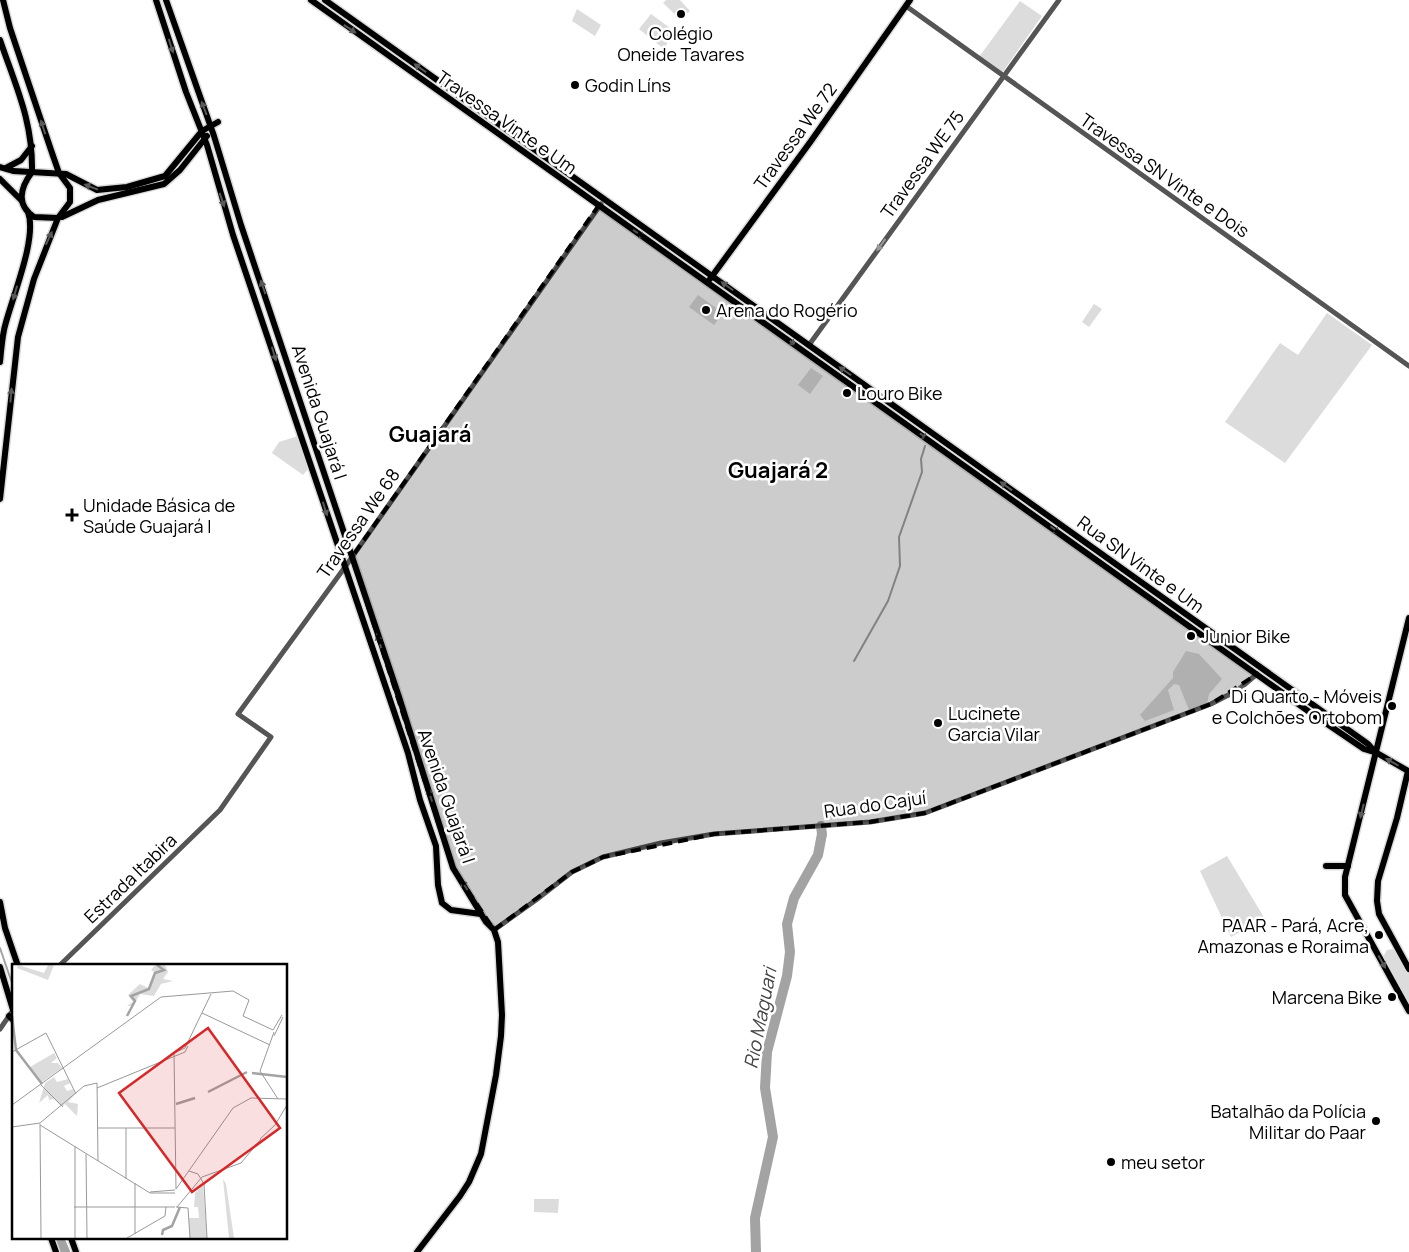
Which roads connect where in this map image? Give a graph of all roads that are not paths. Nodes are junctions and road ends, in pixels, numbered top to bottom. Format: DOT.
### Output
graph roads {
  1 [pos="3,0"];
  2 [pos="156,0"];
  3 [pos="166,0"];
  4 [pos="311,0"];
  5 [pos="325,0"];
  6 [pos="910,0"];
  7 [pos="1059,0"];
  8 [pos="906,6"];
  9 [pos="0,40"];
  10 [pos="1002,76"];
  11 [pos="218,122"];
  12 [pos="211,128"];
  13 [pos="202,131"];
  14 [pos="205,138"];
  15 [pos="33,145"];
  16 [pos="2,167"];
  17 [pos="34,172"];
  18 [pos="56,173"];
  19 [pos="0,179"];
  20 [pos="588,187"];
  21 [pos="583,194"];
  22 [pos="604,199"];
  23 [pos="22,201"];
  24 [pos="599,206"];
  25 [pos="27,211"];
  26 [pos="626,215"];
  27 [pos="56,219"];
  28 [pos="622,222"];
  29 [pos="688,259"];
  30 [pos="687,267"];
  31 [pos="712,275"];
  32 [pos="707,282"];
  33 [pos="809,345"];
  34 [pos="0,362"];
  35 [pos="1409,366"];
  36 [pos="987,472"];
  37 [pos="983,478"];
  38 [pos="0,499"];
  39 [pos="352,557"];
  40 [pos="1117,565"];
  41 [pos="345,567"];
  42 [pos="1113,572"];
  43 [pos="1176,612"];
  44 [pos="1409,618"];
  45 [pos="1257,674"];
  46 [pos="1303,703"];
  47 [pos="271,737"];
  48 [pos="1377,754"];
  49 [pos="1409,769"];
  50 [pos="1326,866"];
  51 [pos="1348,866"];
  52 [pos="0,902"];
  53 [pos="481,914"];
  54 [pos="494,930"];
  55 [pos="17,964"];
  56 [pos="61,964"];
  57 [pos="0,967"];
  58 [pos="1409,968"];
  59 [pos="1409,1011"];
  60 [pos="12,1014"];
  61 [pos="0,1029"];
  62 [pos="52,1240"];
  63 [pos="72,1240"];
  64 [pos="56,1252"];
  65 [pos="76,1252"];
  66 [pos="417,1252"];
  18 -- 1 [label="main road, one-way"];
  2 -- 13 [label="main road, Avenida Guajará I, one-way"];
  12 -- 3 [label="main road, Avenida Guajará I, one-way"];
  4 -- 21 [label="main road, Travessa Vinte e Um, one-way"];
  20 -- 5 [label="main road, Travessa Vinte e Um, one-way"];
  6 -- 8 [label="main road"];
  7 -- 10 [label="street, Travessa WE 75"];
  8 -- 10 [label="street, Travessa SN Vinte e Dois"];
  8 -- 31 [label="main road, Travessa We 72"];
  9 -- 15 [label="main road"];
  10 -- 33 [label="street, Travessa WE 75, one-way"];
  10 -- 35 [label="street, Travessa SN Vinte e Dois"];
  11 -- 12 [label="main road"];
  12 -- 13 [label="main road"];
  12 -- 14 [label="main road"];
  39 -- 12 [label="main road, Avenida Guajará I, one-way"];
  13 -- 14 [label="main road, Avenida Guajará I"];
  13 -- 18 [label="main road, one-way"];
  14 -- 27 [label="main road"];
  14 -- 41 [label="main road, Avenida Guajará I, one-way"];
  15 -- 16 [label="main road"];
  15 -- 17 [label="main road"];
  16 -- 17 [label="main road"];
  17 -- 18 [label="main road"];
  17 -- 23 [label="main road"];
  18 -- 27 [label="main road"];
  19 -- 23 [label="main road"];
  20 -- 21 [label="main road"];
  20 -- 22 [label="main road, Travessa Vinte e Um"];
  21 -- 24 [label="main road, Travessa Vinte e Um"];
  22 -- 24 [label="street, Travessa We 68"];
  22 -- 26 [label="main road, Travessa Vinte e Um"];
  23 -- 25 [label="main road"];
  24 -- 28 [label="main road, Travessa Vinte e Um"];
  24 -- 39 [label="street, Travessa We 68"];
  25 -- 27 [label="main road"];
  25 -- 34 [label="main road, one-way"];
  26 -- 28 [label="main road"];
  26 -- 29 [label="main road, Travessa Vinte e Um"];
  38 -- 27 [label="main road, one-way"];
  28 -- 30 [label="main road, Travessa Vinte e Um, one-way"];
  29 -- 31 [label="main road, Rua SN Vinte e Um"];
  30 -- 32 [label="main road, Rua SN Vinte e Um"];
  31 -- 32 [label="main road, Travessa We 72"];
  33 -- 31 [label="main road, Rua SN Vinte e Um, one-way"];
  32 -- 37 [label="main road, Rua SN Vinte e Um, one-way"];
  36 -- 33 [label="main road, Rua SN Vinte e Um, one-way"];
  36 -- 37 [label="main road"];
  40 -- 36 [label="main road, Rua SN Vinte e Um, one-way"];
  37 -- 42 [label="main road, Rua SN Vinte e Um, one-way"];
  39 -- 41 [label="street, Travessa We 68"];
  53 -- 39 [label="main road, Avenida Guajará I, one-way"];
  40 -- 42 [label="main road"];
  40 -- 43 [label="main road, Rua SN Vinte e Um"];
  41 -- 47 [label="street, Travessa We 68"];
  41 -- 53 [label="main road, Avenida Guajará I"];
  42 -- 43 [label="main road, Rua SN Vinte e Um"];
  43 -- 45 [label="main road, Rua SN Vinte e Um"];
  43 -- 46 [label="main road, Rua SN Vinte e Um"];
  44 -- 48 [label="main road"];
  45 -- 46 [label="main road, Rua SN Vinte e Um"];
  45 -- 54 [label="street, Rua do Cajuí"];
  46 -- 48 [label="main road, Rua SN Vinte e Um"];
  47 -- 56 [label="street, Estrada Itabira"];
  49 -- 48 [label="main road, Rua SN Vinte e Um, one-way"];
  48 -- 51 [label="main road, one-way"];
  49 -- 58 [label="main road"];
  50 -- 51 [label="main road"];
  51 -- 59 [label="main road, one-way"];
  52 -- 55 [label="main road"];
  53 -- 54 [label="main road"];
  54 -- 66 [label="main road"];
  57 -- 60 [label="main road"];
  60 -- 61 [label="street"];
  62 -- 64 [label="main road"];
  63 -- 65 [label="main road"];
}
